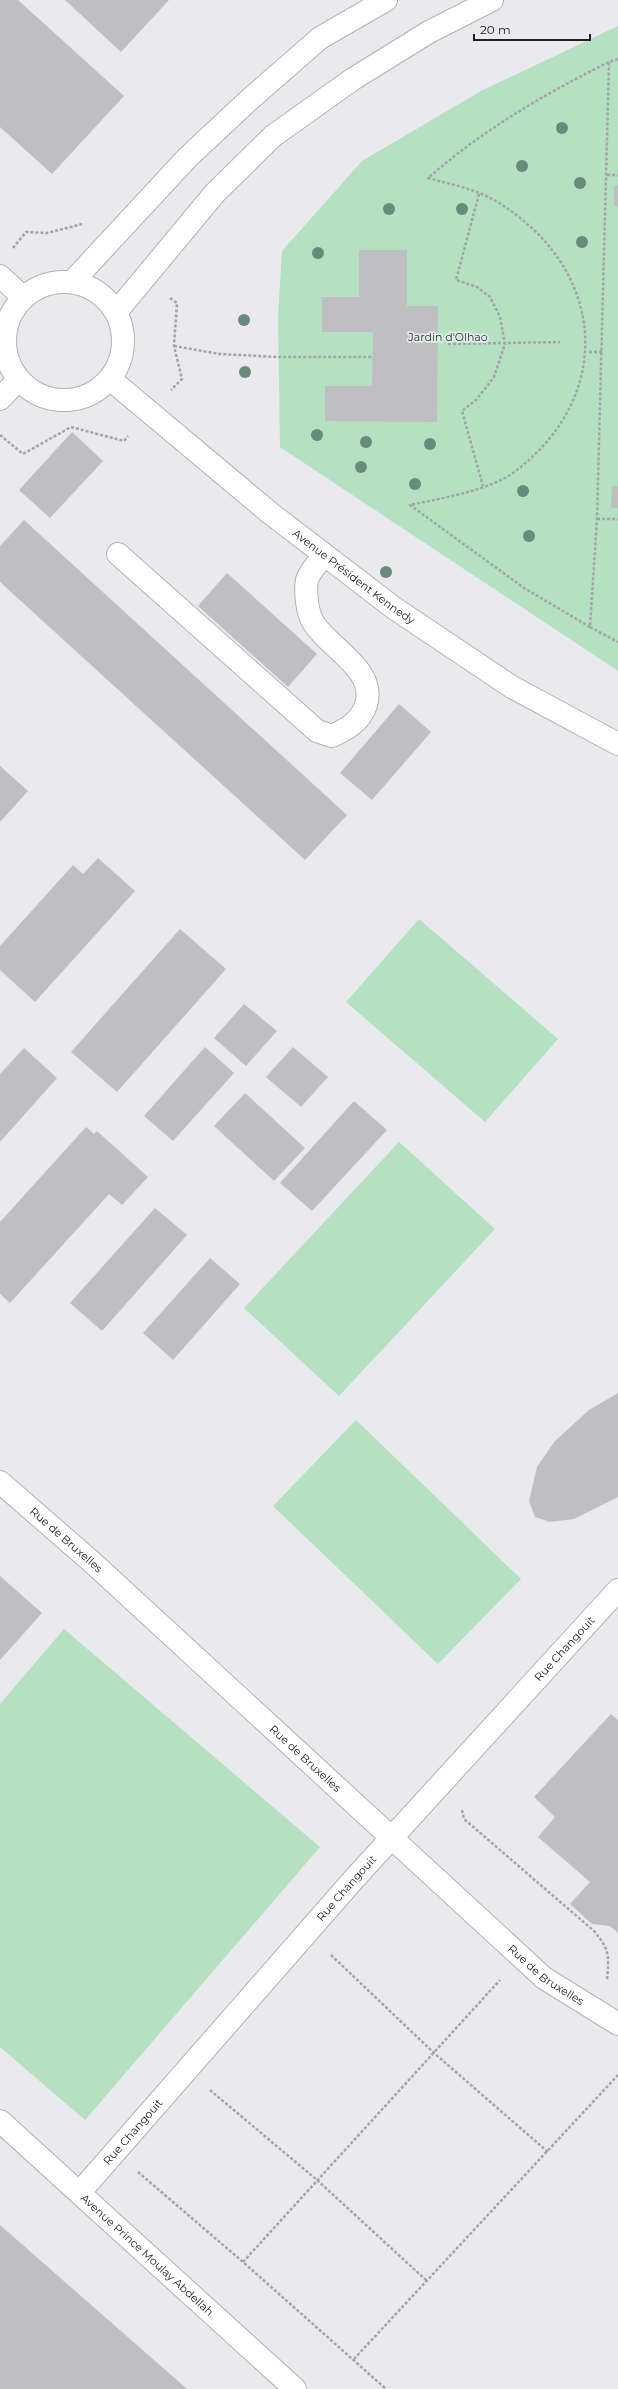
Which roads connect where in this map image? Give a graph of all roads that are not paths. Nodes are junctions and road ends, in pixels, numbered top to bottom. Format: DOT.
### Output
graph roads {
  1 [pos="386,0"];
  2 [pos="492,0"];
  3 [pos="0,276"];
  4 [pos="73,281"];
  5 [pos="23,296"];
  6 [pos="117,311"];
  7 [pos="110,379"];
  8 [pos="18,380"];
  9 [pos="0,399"];
  10 [pos="118,554"];
  11 [pos="324,555"];
  12 [pos="618,744"];
  13 [pos="0,1482"];
  14 [pos="618,1590"];
  15 [pos="392,1837"];
  16 [pos="611,2020"];
  17 [pos="0,2121"];
  18 [pos="80,2192"];
  19 [pos="295,2389"];
  1 -- 4 [label="street"];
  2 -- 6 [label="street"];
  3 -- 5 [label="street"];
  4 -- 5 [label="street"];
  4 -- 6 [label="street"];
  5 -- 8 [label="street"];
  6 -- 7 [label="street"];
  7 -- 8 [label="street"];
  7 -- 11 [label="street, Avenue Président Kennedy"];
  8 -- 9 [label="street"];
  10 -- 11 [label="street"];
  11 -- 12 [label="street, Avenue Président Kennedy"];
  13 -- 15 [label="street, Rue de Bruxelles"];
  14 -- 15 [label="street, Rue Changouit"];
  15 -- 16 [label="street, Rue de Bruxelles"];
  15 -- 18 [label="street, Rue Changouit"];
  17 -- 18 [label="street, Avenue Prince Moulay Abdellah"];
  18 -- 19 [label="street, Avenue Prince Moulay Abdellah"];
}
